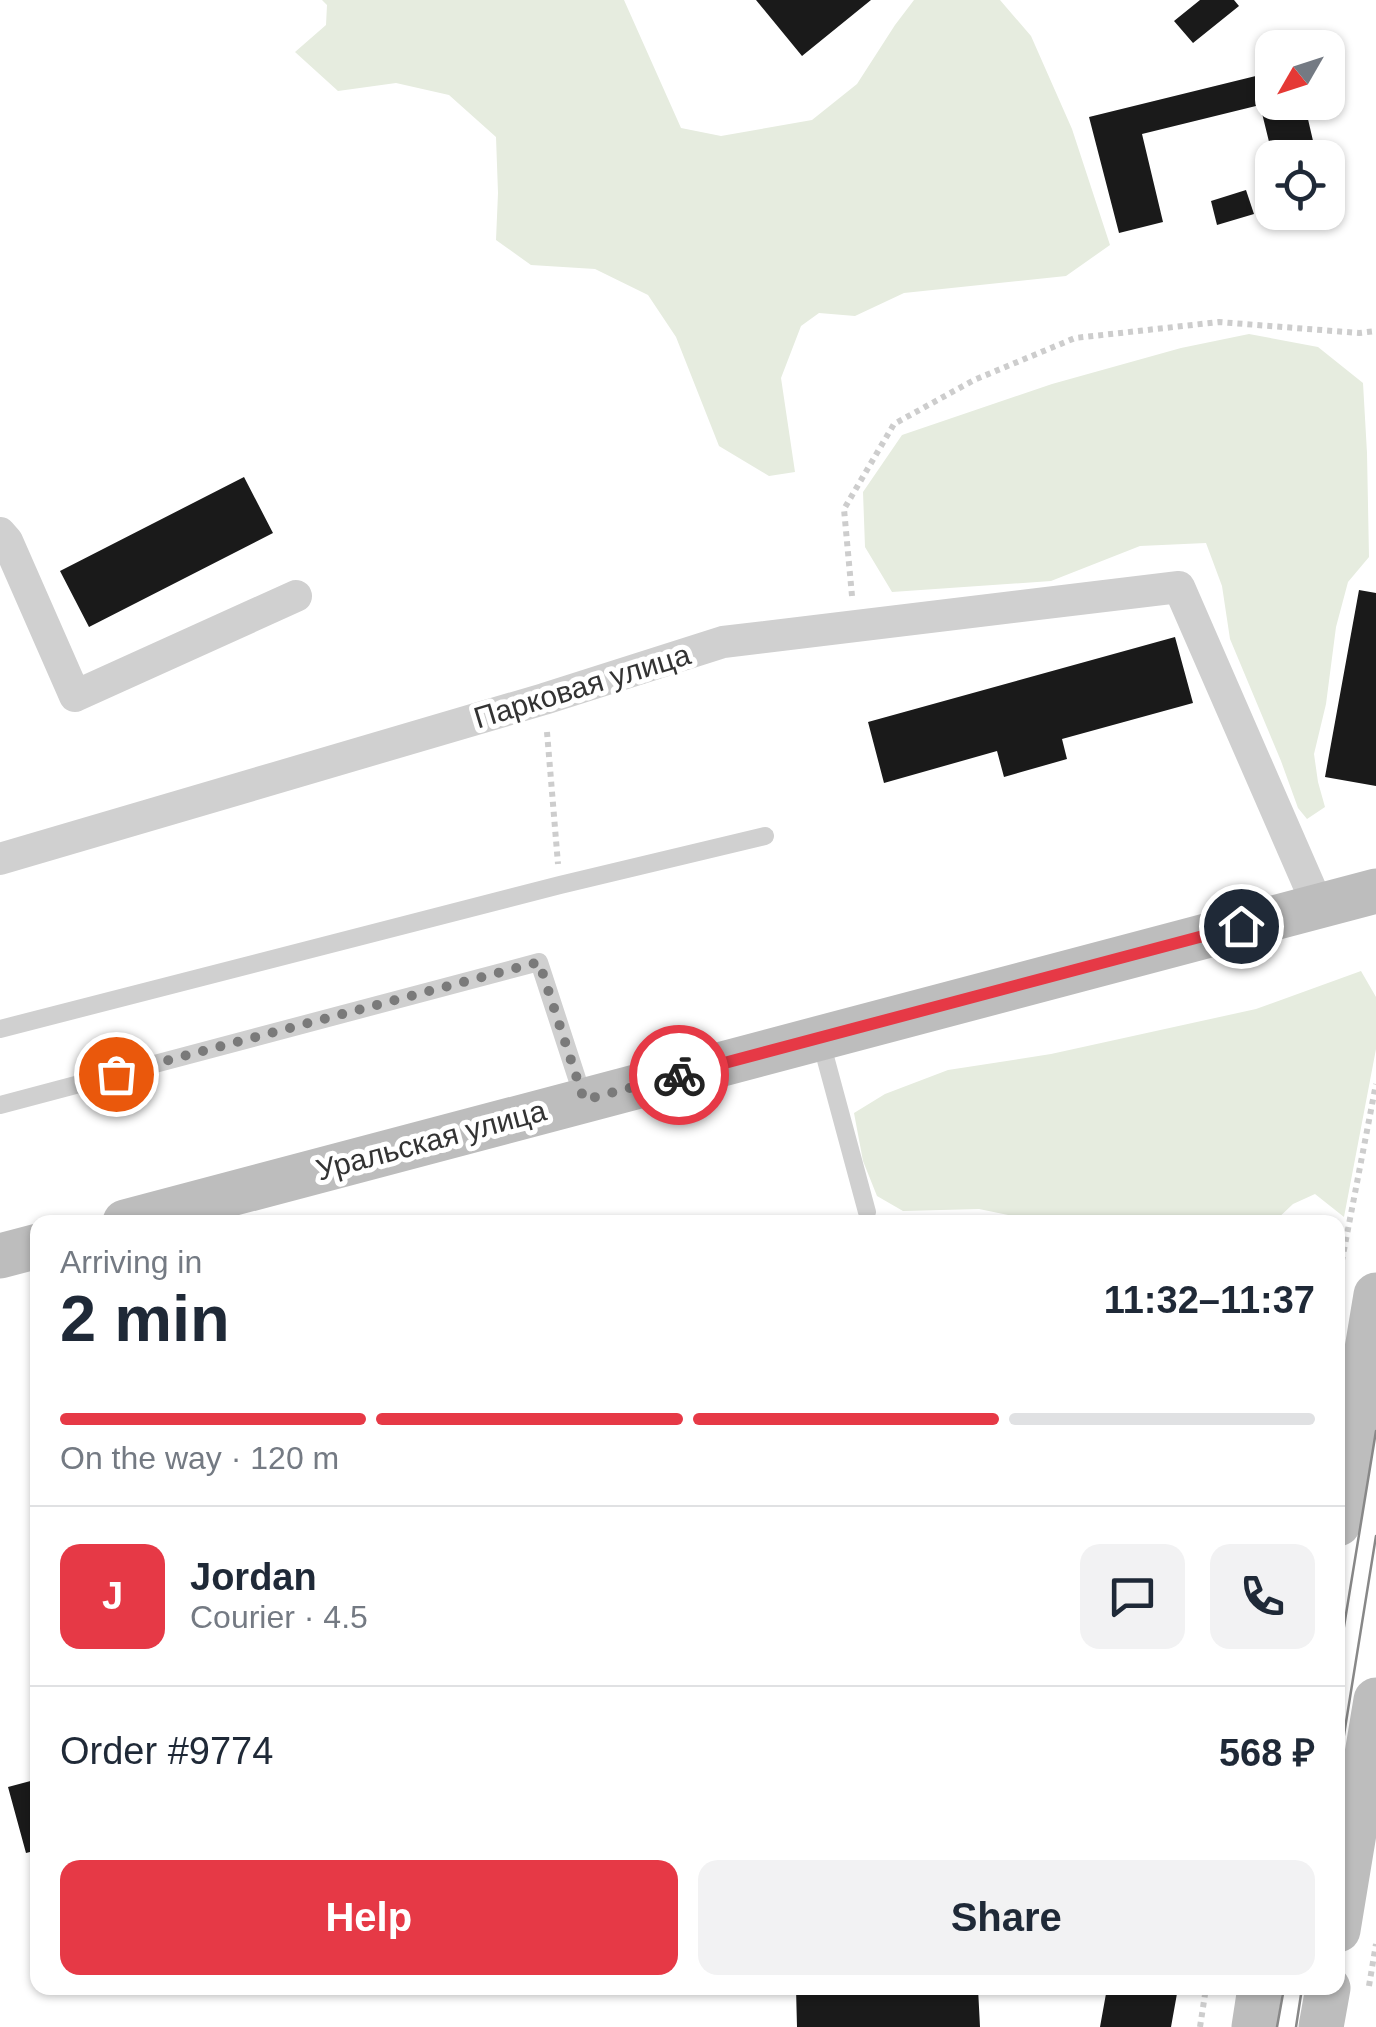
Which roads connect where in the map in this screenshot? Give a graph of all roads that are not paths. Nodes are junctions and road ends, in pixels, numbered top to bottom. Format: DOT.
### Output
graph roads {
  1 [pos="0,532"];
  2 [pos="296,596"];
  3 [pos="765,836"];
  4 [pos="0,860"];
  5 [pos="1376,891"];
  6 [pos="1318,906"];
  7 [pos="0,1029"];
  8 [pos="820,1038"];
  9 [pos="584,1100"];
  10 [pos="0,1105"];
  11 [pos="868,1212"];
  12 [pos="151,1215"];
  13 [pos="30,1248"];
  14 [pos="0,1256"];
  15 [pos="1376,1295"];
  16 [pos="1345,1482"];
  17 [pos="1376,1700"];
  18 [pos="1345,1888"];
  19 [pos="1259,1995"];
  20 [pos="1327,1995"];
  21 [pos="1254,2027"];
  22 [pos="1321,2027"];
  1 -- 2 [label="street"];
  3 -- 7 [label="lane"];
  4 -- 6 [label="street, Парковая улица"];
  5 -- 6 [label="street, Уральская улица"];
  6 -- 8 [label="street, Уральская улица"];
  8 -- 9 [label="street, Уральская улица"];
  8 -- 11 [label="lane"];
  9 -- 10 [label="lane"];
  9 -- 12 [label="street, Уральская улица"];
  13 -- 14 [label="street"];
  15 -- 16 [label="street"];
  17 -- 18 [label="street"];
  19 -- 21 [label="street"];
  20 -- 22 [label="street"];
}
